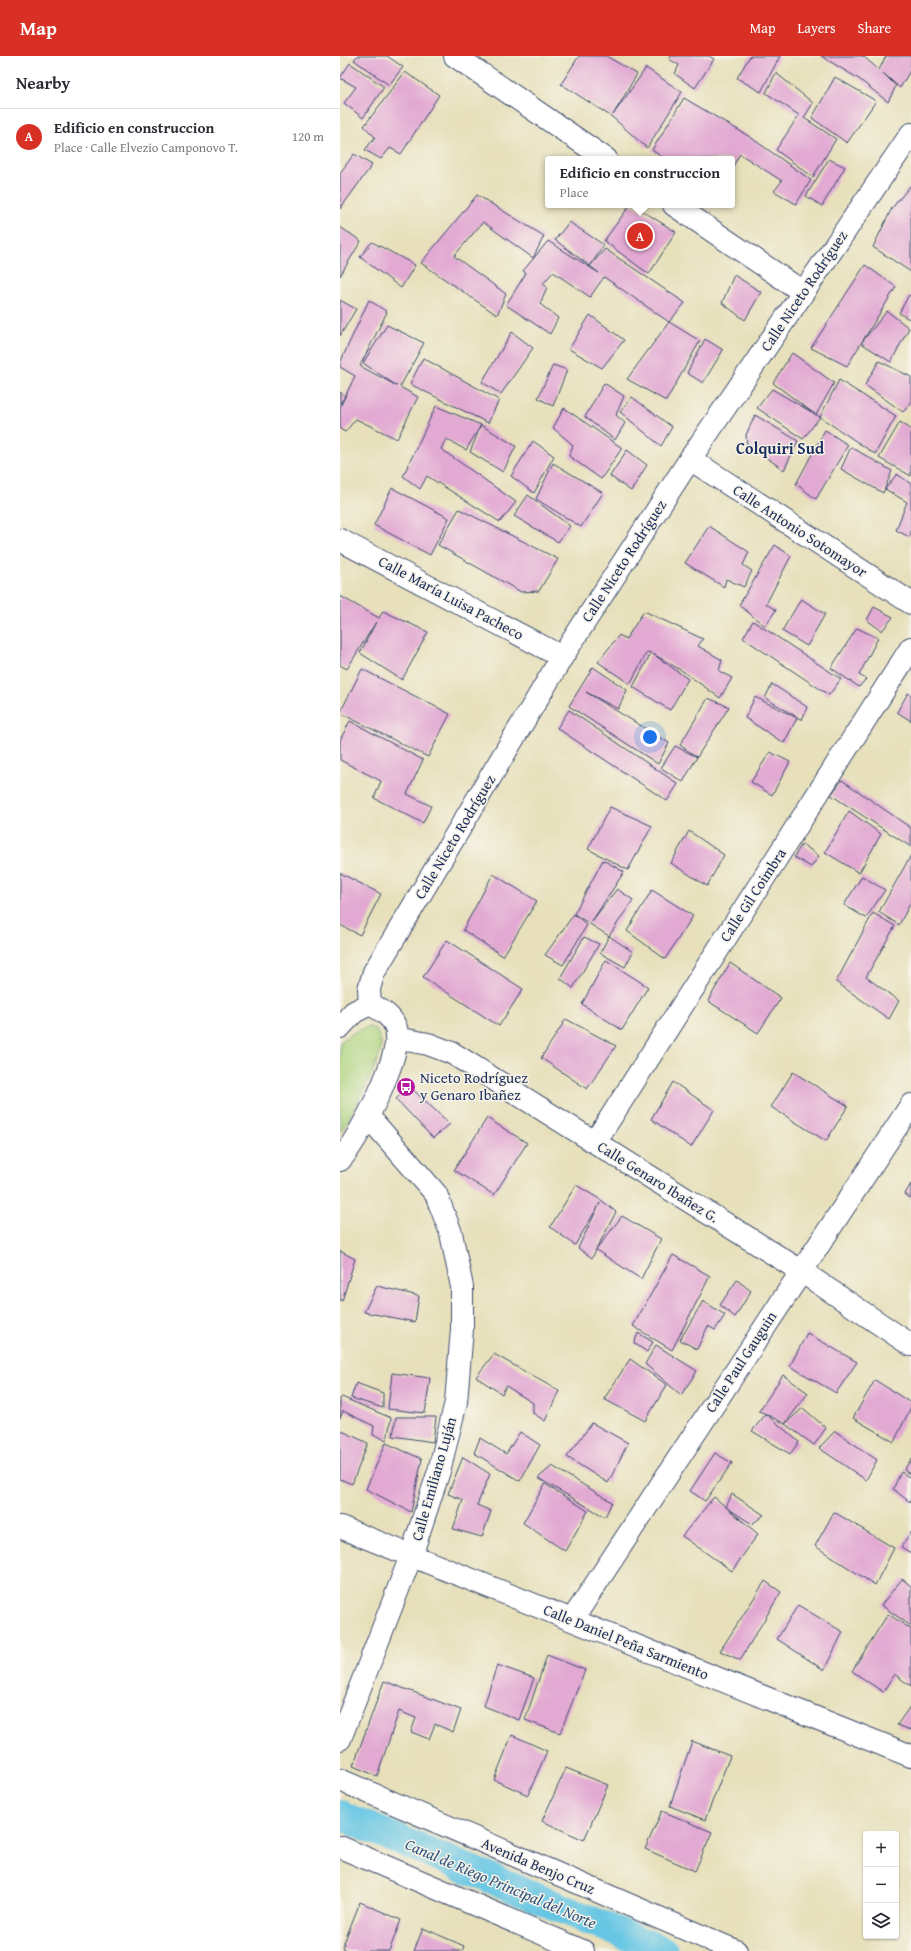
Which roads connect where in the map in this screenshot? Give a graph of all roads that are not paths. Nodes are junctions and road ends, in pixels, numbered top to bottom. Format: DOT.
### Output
graph roads {
  1 [pos="455,56"];
  2 [pos="911,134"];
  3 [pos="602,156"];
  4 [pos="678,208"];
  5 [pos="803,292"];
  6 [pos="690,459"];
  7 [pos="340,540"];
  8 [pos="911,603"];
  9 [pos="911,648"];
  10 [pos="562,657"];
  11 [pos="370,1004"];
  12 [pos="340,1027"];
  13 [pos="396,1038"];
  14 [pos="911,1105"];
  15 [pos="368,1116"];
  16 [pos="595,1142"];
  17 [pos="340,1160"];
  18 [pos="801,1271"];
  19 [pos="911,1346"];
  20 [pos="340,1527"];
  21 [pos="411,1556"];
  22 [pos="572,1620"];
  23 [pos="340,1739"];
  24 [pos="911,1756"];
  25 [pos="340,1780"];
  26 [pos="340,1847"];
  27 [pos="583,1951"];
  28 [pos="736,1951"];
  1 -- 3 [label="street"];
  2 -- 5 [label="street, Calle Niceto Rodríguez"];
  4 -- 5 [label="street"];
  5 -- 6 [label="street, Calle Niceto Rodríguez"];
  6 -- 8 [label="street, Calle Antonio Sotomayor"];
  6 -- 10 [label="street, Calle Niceto Rodríguez"];
  7 -- 10 [label="street, Calle María Luisa Pacheco"];
  9 -- 16 [label="street, Calle Gil Coimbra"];
  10 -- 11 [label="street, Calle Niceto Rodríguez"];
  11 -- 12 [label="street"];
  11 -- 13 [label="street"];
  13 -- 15 [label="street"];
  13 -- 16 [label="street, Calle Genaro Ibañez G."];
  14 -- 18 [label="street, Calle Paul Gauguin"];
  15 -- 17 [label="street"];
  15 -- 21 [label="street, Calle Emiliano Luján"];
  16 -- 18 [label="street, Calle Genaro Ibañez G."];
  18 -- 19 [label="street, Calle Genaro Ibañez G."];
  18 -- 22 [label="street, Calle Paul Gauguin"];
  20 -- 21 [label="street, Calle Daniel Peña Sarmiento"];
  21 -- 22 [label="street, Calle Daniel Peña Sarmiento"];
  21 -- 23 [label="street, Calle Emiliano Luján"];
  22 -- 24 [label="street, Calle Daniel Peña Sarmiento"];
  25 -- 28 [label="street, Avenida Benjo Cruz"];
  26 -- 27 [label="street"];
}
